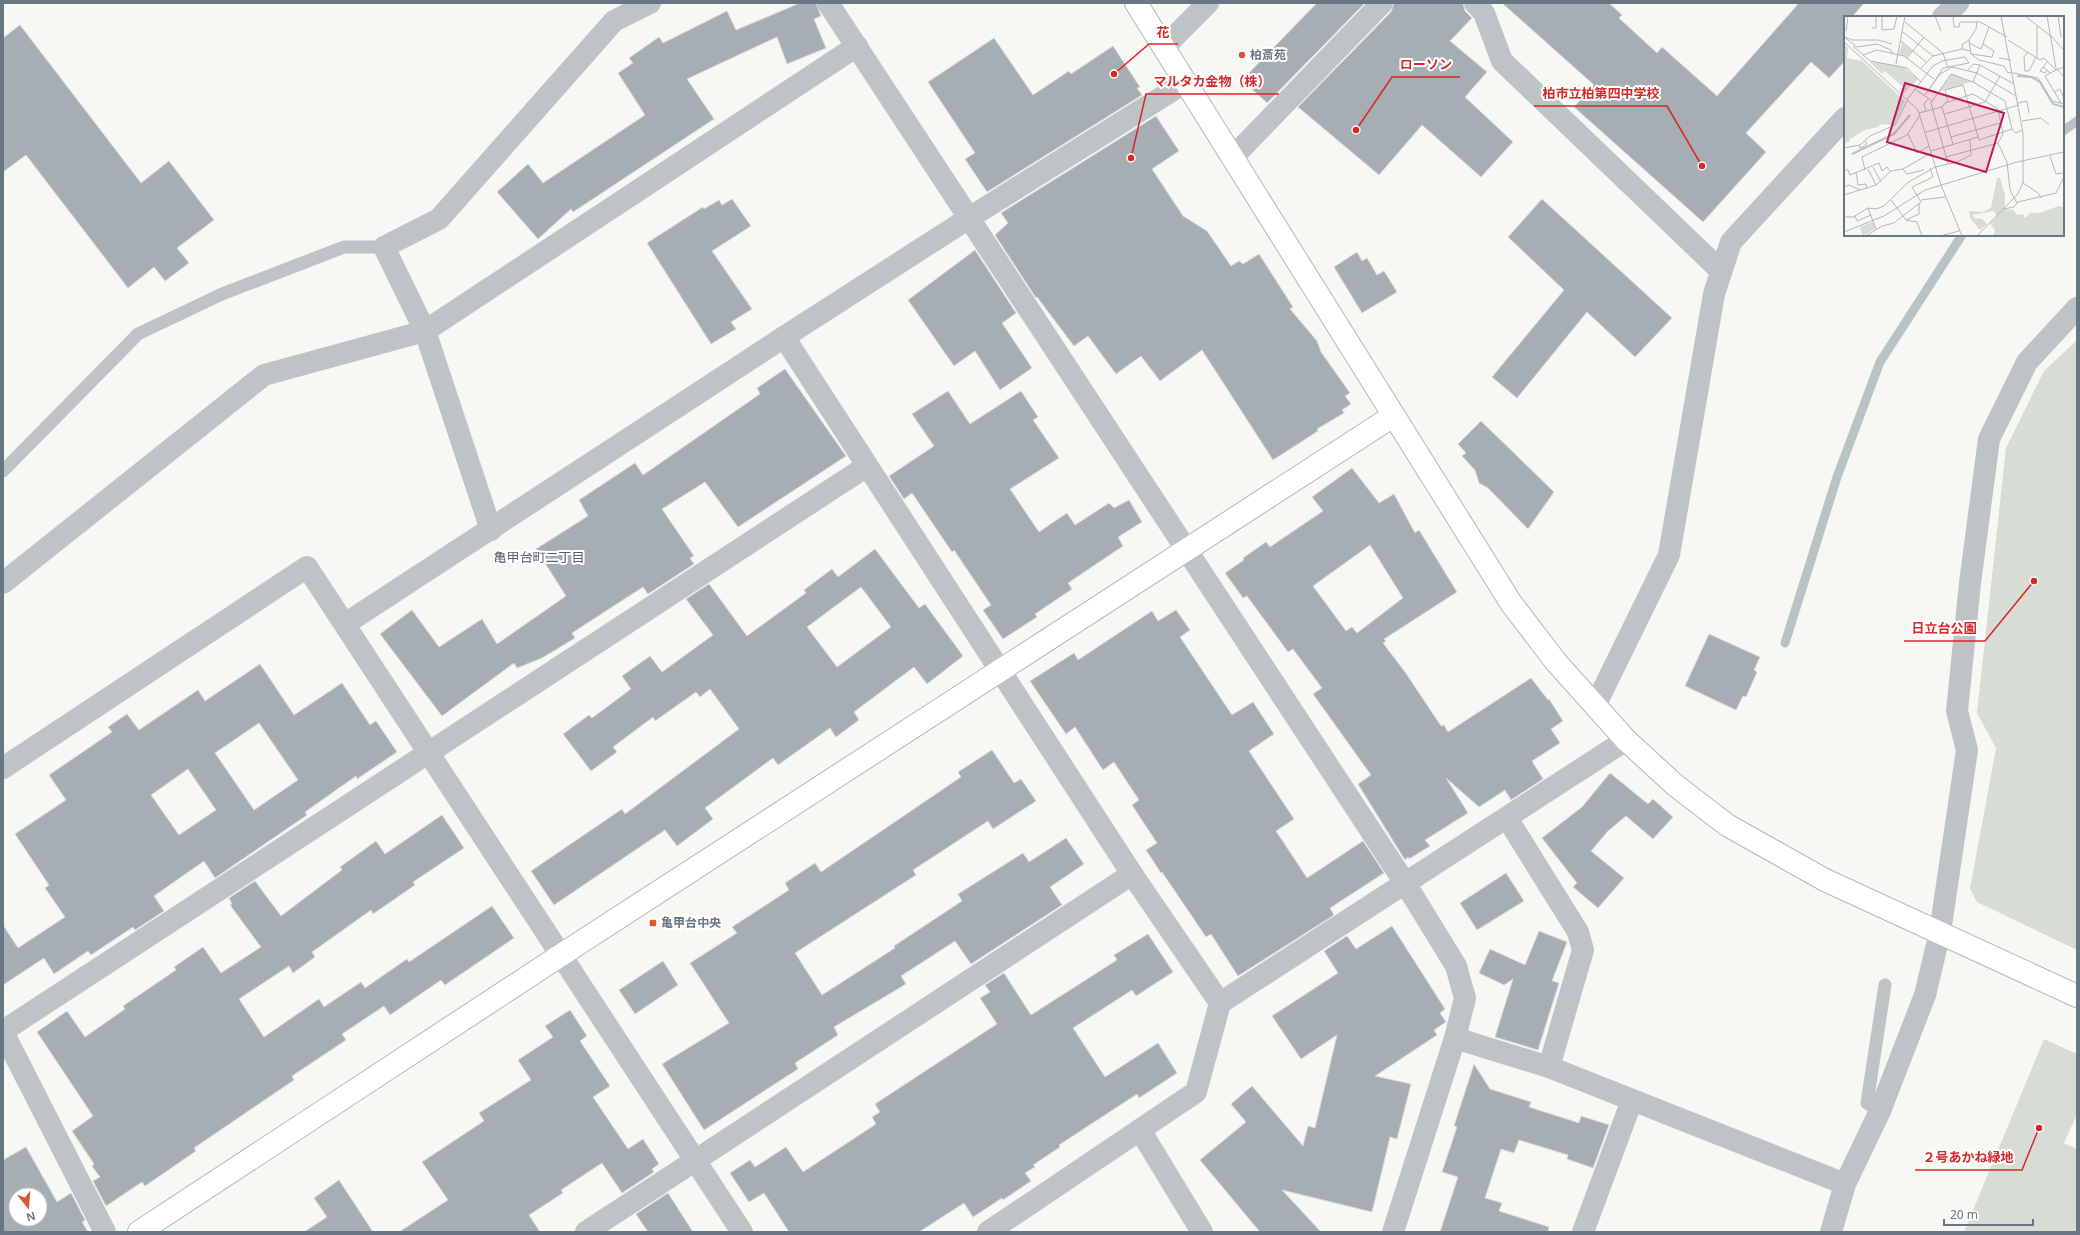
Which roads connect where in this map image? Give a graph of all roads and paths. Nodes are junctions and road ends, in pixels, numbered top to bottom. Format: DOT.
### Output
graph roads {
  1 [pos="650,3"];
  2 [pos="828,3"];
  3 [pos="1136,3"];
  4 [pos="1208,3"];
  5 [pos="1382,3"];
  6 [pos="1475,3"];
  7 [pos="1958,3"];
  8 [pos="1944,16"];
  9 [pos="857,46"];
  10 [pos="1164,47"];
  11 [pos="1186,82"];
  12 [pos="1844,119"];
  13 [pos="1232,158"];
  14 [pos="969,218"];
  15 [pos="384,247"];
  16 [pos="1721,272"];
  17 [pos="2077,308"];
  18 [pos="425,331"];
  19 [pos="784,337"];
  20 [pos="1393,416"];
  21 [pos="867,466"];
  22 [pos="3,471"];
  23 [pos="491,530"];
  24 [pos="1185,550"];
  25 [pos="3,583"];
  26 [pos="345,624"];
  27 [pos="1001,670"];
  28 [pos="1595,706"];
  29 [pos="1626,740"];
  30 [pos="428,753"];
  31 [pos="3,768"];
  32 [pos="1507,818"];
  33 [pos="1132,874"];
  34 [pos="1405,884"];
  35 [pos="1940,932"];
  36 [pos="561,955"];
  37 [pos="1885,985"];
  38 [pos="2077,996"];
  39 [pos="1220,1003"];
  40 [pos="3,1031"];
  41 [pos="1455,1038"];
  42 [pos="1549,1067"];
  43 [pos="1632,1100"];
  44 [pos="1880,1111"];
  45 [pos="1140,1130"];
  46 [pos="695,1161"];
  47 [pos="1845,1184"];
  48 [pos="105,1232"];
  49 [pos="139,1232"];
  50 [pos="586,1232"];
  51 [pos="742,1232"];
  52 [pos="988,1232"];
  53 [pos="1202,1232"];
  54 [pos="1394,1232"];
  55 [pos="1583,1232"];
  56 [pos="1831,1232"];
  1 -- 15 [label="street"];
  2 -- 9 [label="street"];
  3 -- 10 [label="street"];
  4 -- 10 [label="street"];
  5 -- 13 [label="street"];
  6 -- 16 [label="street"];
  7 -- 8 [label="street"];
  9 -- 14 [label="street"];
  9 -- 18 [label="street"];
  10 -- 11 [label="street"];
  11 -- 13 [label="street"];
  11 -- 14 [label="street"];
  12 -- 16 [label="street"];
  13 -- 20 [label="street"];
  14 -- 19 [label="street"];
  14 -- 24 [label="street"];
  15 -- 18 [label="street"];
  15 -- 22 [label="lane"];
  16 -- 28 [label="street"];
  17 -- 35 [label="street"];
  18 -- 23 [label="street"];
  18 -- 25 [label="street"];
  19 -- 21 [label="street"];
  19 -- 23 [label="street"];
  20 -- 24 [label="street"];
  20 -- 28 [label="street"];
  21 -- 27 [label="street"];
  21 -- 30 [label="street"];
  23 -- 26 [label="street"];
  24 -- 27 [label="street"];
  24 -- 34 [label="street"];
  26 -- 30 [label="street"];
  26 -- 31 [label="street"];
  27 -- 33 [label="street"];
  27 -- 36 [label="street"];
  28 -- 29 [label="street"];
  29 -- 32 [label="street"];
  29 -- 35 [label="street"];
  30 -- 36 [label="street"];
  30 -- 40 [label="street"];
  32 -- 34 [label="street"];
  32 -- 42 [label="street"];
  33 -- 39 [label="street"];
  33 -- 46 [label="street"];
  34 -- 39 [label="street"];
  34 -- 41 [label="street"];
  35 -- 38 [label="street"];
  35 -- 44 [label="street"];
  36 -- 46 [label="street"];
  36 -- 49 [label="street"];
  37 -- 44 [label="lane"];
  39 -- 45 [label="street"];
  40 -- 48 [label="street"];
  41 -- 42 [label="street"];
  41 -- 54 [label="street"];
  42 -- 43 [label="street"];
  43 -- 47 [label="street"];
  43 -- 55 [label="street"];
  44 -- 47 [label="street"];
  45 -- 52 [label="street"];
  45 -- 53 [label="street"];
  46 -- 50 [label="street"];
  46 -- 51 [label="street"];
  47 -- 56 [label="street"];
}
